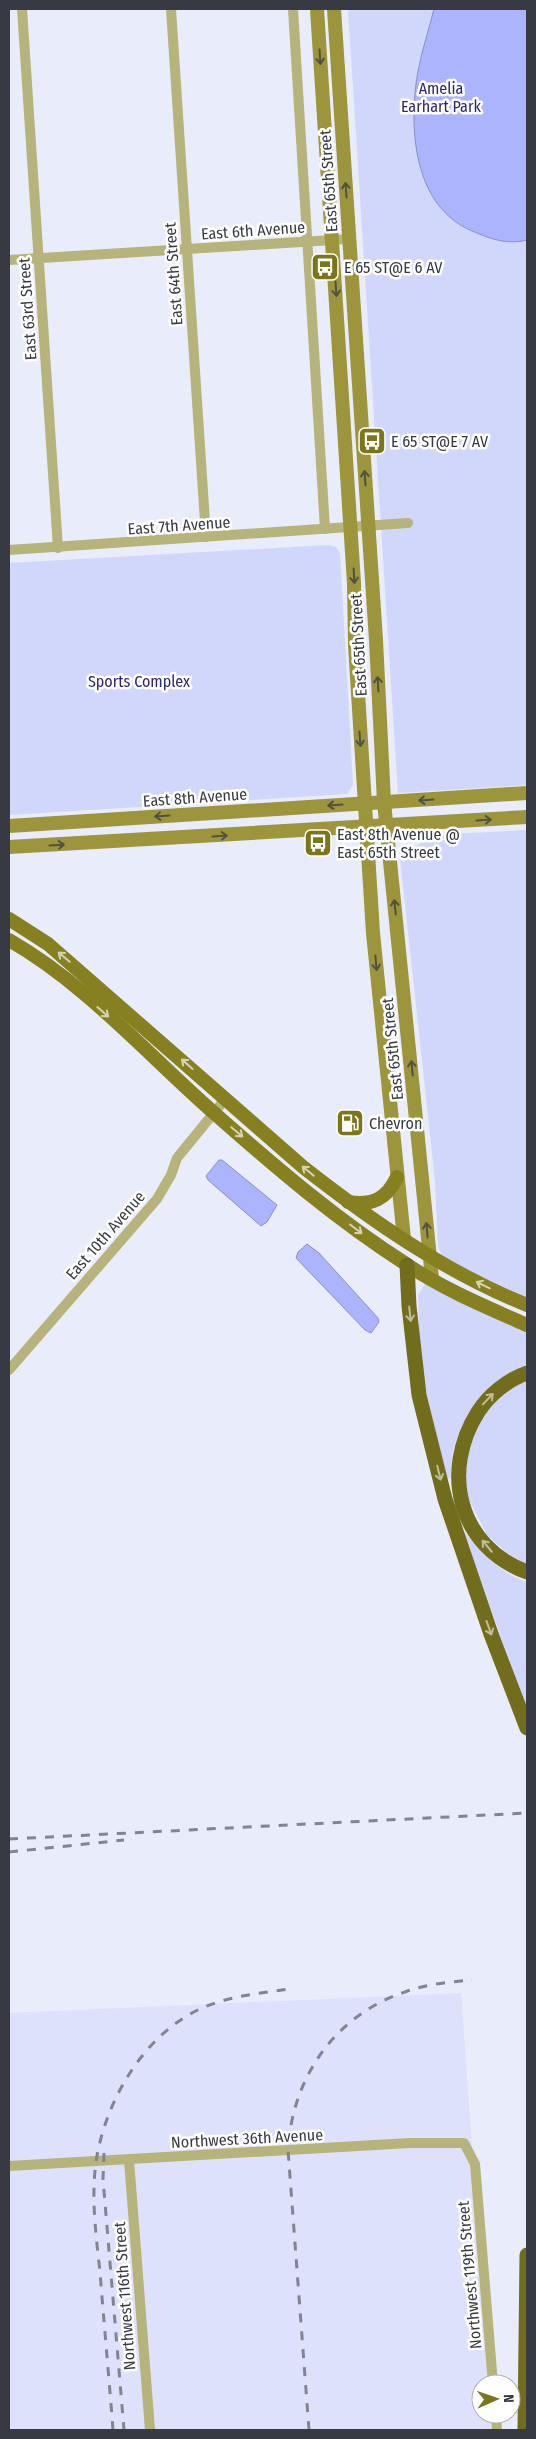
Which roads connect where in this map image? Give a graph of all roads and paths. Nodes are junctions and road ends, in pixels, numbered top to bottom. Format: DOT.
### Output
graph roads {
  1 [pos="22,9"];
  2 [pos="172,9"];
  3 [pos="293,9"];
  4 [pos="317,9"];
  5 [pos="334,9"];
  6 [pos="349,239"];
  7 [pos="332,240"];
  8 [pos="307,242"];
  9 [pos="186,249"];
  10 [pos="39,258"];
  11 [pos="9,260"];
  12 [pos="408,523"];
  13 [pos="368,526"];
  14 [pos="351,528"];
  15 [pos="326,530"];
  16 [pos="206,537"];
  17 [pos="58,548"];
  18 [pos="9,550"];
  19 [pos="527,793"];
  20 [pos="384,802"];
  21 [pos="364,803"];
  22 [pos="527,817"];
  23 [pos="142,818"];
  24 [pos="9,826"];
  25 [pos="386,826"];
  26 [pos="366,827"];
  27 [pos="143,840"];
  28 [pos="9,847"];
  29 [pos="9,918"];
  30 [pos="9,940"];
  31 [pos="226,1098"];
  32 [pos="213,1112"];
  33 [pos="397,1177"];
  34 [pos="346,1202"];
  35 [pos="404,1239"];
  36 [pos="430,1257"];
  37 [pos="407,1265"];
  38 [pos="432,1278"];
  39 [pos="527,1306"];
  40 [pos="527,1325"];
  41 [pos="9,1370"];
  42 [pos="527,1373"];
  43 [pos="527,1572"];
  44 [pos="527,1728"];
  45 [pos="129,2160"];
  46 [pos="475,2164"];
  47 [pos="9,2166"];
  48 [pos="527,2255"];
  49 [pos="492,2374"];
  50 [pos="150,2430"];
  51 [pos="525,2430"];
  1 -- 10 [label="street, East 63rd Street"];
  2 -- 9 [label="street, East 64th Street"];
  3 -- 8 [label="street"];
  4 -- 7 [label="main road, East 65th Street, one-way"];
  6 -- 5 [label="main road, East 65th Street, one-way"];
  6 -- 7 [label="street, East 6th Avenue"];
  13 -- 6 [label="main road, East 65th Street, one-way"];
  7 -- 8 [label="street, East 6th Avenue"];
  7 -- 14 [label="main road, East 65th Street, one-way"];
  8 -- 9 [label="street, East 6th Avenue"];
  8 -- 15 [label="street"];
  9 -- 10 [label="street, East 6th Avenue"];
  9 -- 16 [label="street, East 64th Street"];
  10 -- 11 [label="street, East 6th Avenue"];
  10 -- 17 [label="street, East 63rd Street"];
  12 -- 13 [label="street, East 7th Avenue"];
  13 -- 14 [label="street, East 7th Avenue"];
  20 -- 13 [label="main road, East 65th Street, one-way"];
  14 -- 15 [label="street, East 7th Avenue"];
  14 -- 21 [label="main road, East 65th Street, one-way"];
  15 -- 16 [label="street, East 7th Avenue"];
  16 -- 17 [label="street, East 7th Avenue"];
  17 -- 18 [label="street, East 7th Avenue"];
  19 -- 20 [label="main road, East 8th Avenue, one-way"];
  20 -- 21 [label="main road, East 8th Avenue"];
  20 -- 25 [label="main road, East 65th Street"];
  21 -- 23 [label="main road, East 8th Avenue, one-way"];
  21 -- 26 [label="main road, East 65th Street"];
  25 -- 22 [label="main road, one-way"];
  23 -- 24 [label="main road, East 8th Avenue"];
  23 -- 27 [label="main road"];
  25 -- 26 [label="main road"];
  36 -- 25 [label="main road, East 65th Street, one-way"];
  27 -- 26 [label="main road, one-way"];
  26 -- 33 [label="main road, East 65th Street, one-way"];
  28 -- 27 [label="main road, one-way"];
  31 -- 29 [label="main road, one-way"];
  30 -- 32 [label="main road, one-way"];
  31 -- 32 [label="street, East 10th Avenue"];
  34 -- 31 [label="main road, one-way"];
  32 -- 37 [label="main road, one-way"];
  32 -- 41 [label="street, East 10th Avenue"];
  33 -- 34 [label="main road"];
  33 -- 35 [label="main road, East 65th Street"];
  34 -- 35 [label="main road"];
  35 -- 36 [label="main road"];
  35 -- 37 [label="main road, East 65th Street"];
  36 -- 38 [label="main road, East 65th Street"];
  39 -- 36 [label="main road, one-way"];
  37 -- 38 [label="main road"];
  37 -- 44 [label="highway, one-way"];
  38 -- 40 [label="main road"];
  43 -- 42 [label="highway, one-way"];
  45 -- 46 [label="street, Northwest 36th Avenue"];
  45 -- 47 [label="street, Northwest 36th Avenue"];
  45 -- 50 [label="street, Northwest 116th Street"];
  46 -- 49 [label="street, Northwest 119th Street"];
  48 -- 51 [label="highway"];
}
